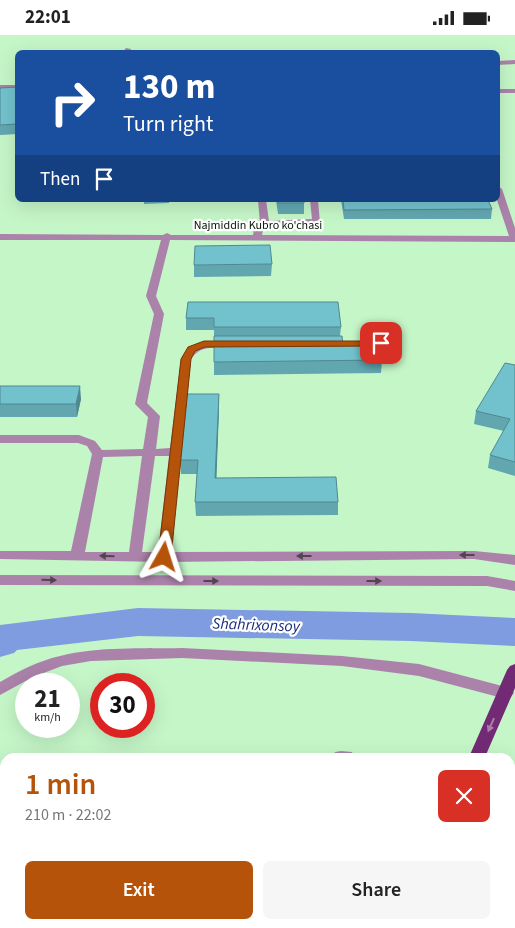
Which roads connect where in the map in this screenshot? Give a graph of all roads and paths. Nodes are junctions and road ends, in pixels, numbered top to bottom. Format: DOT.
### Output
graph roads {
  1 [pos="515,62"];
  2 [pos="500,63"];
  3 [pos="0,87"];
  4 [pos="15,87"];
  5 [pos="500,91"];
  6 [pos="515,91"];
  7 [pos="500,195"];
  8 [pos="262,202"];
  9 [pos="314,202"];
  10 [pos="265,223"];
  11 [pos="0,237"];
  12 [pos="167,237"];
  13 [pos="257,237"];
  14 [pos="515,239"];
  15 [pos="381,343"];
  16 [pos="243,344"];
  17 [pos="312,344"];
  18 [pos="0,439"];
  19 [pos="175,452"];
  20 [pos="150,453"];
  21 [pos="98,454"];
  22 [pos="0,555"];
  23 [pos="77,556"];
  24 [pos="135,556"];
  25 [pos="164,557"];
  26 [pos="515,560"];
  27 [pos="0,580"];
  28 [pos="515,586"];
  29 [pos="515,670"];
  30 [pos="0,689"];
  31 [pos="506,693"];
  32 [pos="479,753"];
  1 -- 2 [label="street"];
  3 -- 4 [label="street"];
  5 -- 6 [label="street"];
  7 -- 14 [label="street"];
  8 -- 10 [label="street"];
  9 -- 10 [label="street"];
  10 -- 13 [label="street"];
  11 -- 12 [label="street, Najmiddin Kubro ko'chasi"];
  12 -- 13 [label="street, Najmiddin Kubro ko'chasi"];
  12 -- 20 [label="street"];
  13 -- 14 [label="street, Najmiddin Kubro ko'chasi"];
  15 -- 17 [label="street"];
  16 -- 19 [label="street"];
  18 -- 21 [label="street"];
  19 -- 20 [label="street"];
  19 -- 25 [label="street"];
  20 -- 21 [label="street"];
  20 -- 24 [label="street"];
  21 -- 23 [label="street"];
  22 -- 23 [label="street"];
  24 -- 23 [label="street, one-way"];
  24 -- 25 [label="street"];
  26 -- 25 [label="street, one-way"];
  27 -- 28 [label="street, one-way"];
  29 -- 31 [label="main road"];
  30 -- 31 [label="street"];
  31 -- 32 [label="main road, one-way"];
}
